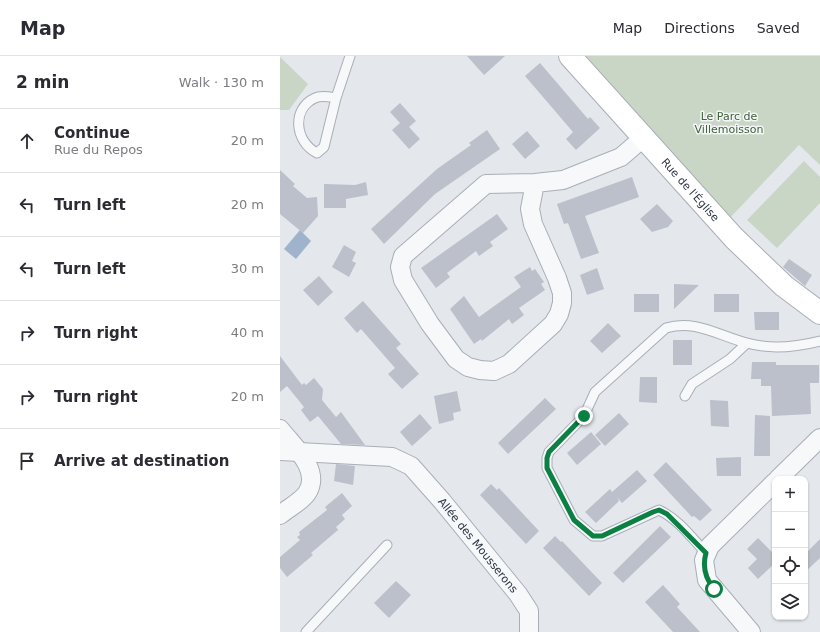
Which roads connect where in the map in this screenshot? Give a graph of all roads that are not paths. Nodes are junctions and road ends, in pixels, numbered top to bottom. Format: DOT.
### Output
graph roads {
  1 [pos="350,56"];
  2 [pos="570,56"];
  3 [pos="336,98"];
  4 [pos="643,138"];
  5 [pos="535,183"];
  6 [pos="820,313"];
  7 [pos="820,341"];
  8 [pos="747,344"];
  9 [pos="685,396"];
  10 [pos="280,429"];
  11 [pos="820,438"];
  12 [pos="280,450"];
  13 [pos="298,452"];
  14 [pos="781,476"];
  15 [pos="772,485"];
  16 [pos="280,515"];
  17 [pos="387,545"];
  18 [pos="706,553"];
  19 [pos="306,632"];
  20 [pos="529,632"];
  21 [pos="751,632"];
  1 -- 3 [label="lane"];
  2 -- 4 [label="street, Rue de l'Église"];
  3 -- 3 [label="lane"];
  4 -- 5 [label="street"];
  4 -- 6 [label="street, Rue de l'Église"];
  5 -- 5 [label="street"];
  7 -- 8 [label="lane"];
  8 -- 9 [label="lane"];
  8 -- 18 [label="lane"];
  10 -- 13 [label="street"];
  11 -- 14 [label="street"];
  12 -- 13 [label="street"];
  13 -- 16 [label="street"];
  13 -- 20 [label="street, Allée des Mousserons"];
  15 -- 18 [label="street"];
  17 -- 19 [label="lane"];
  18 -- 21 [label="street"];
}
